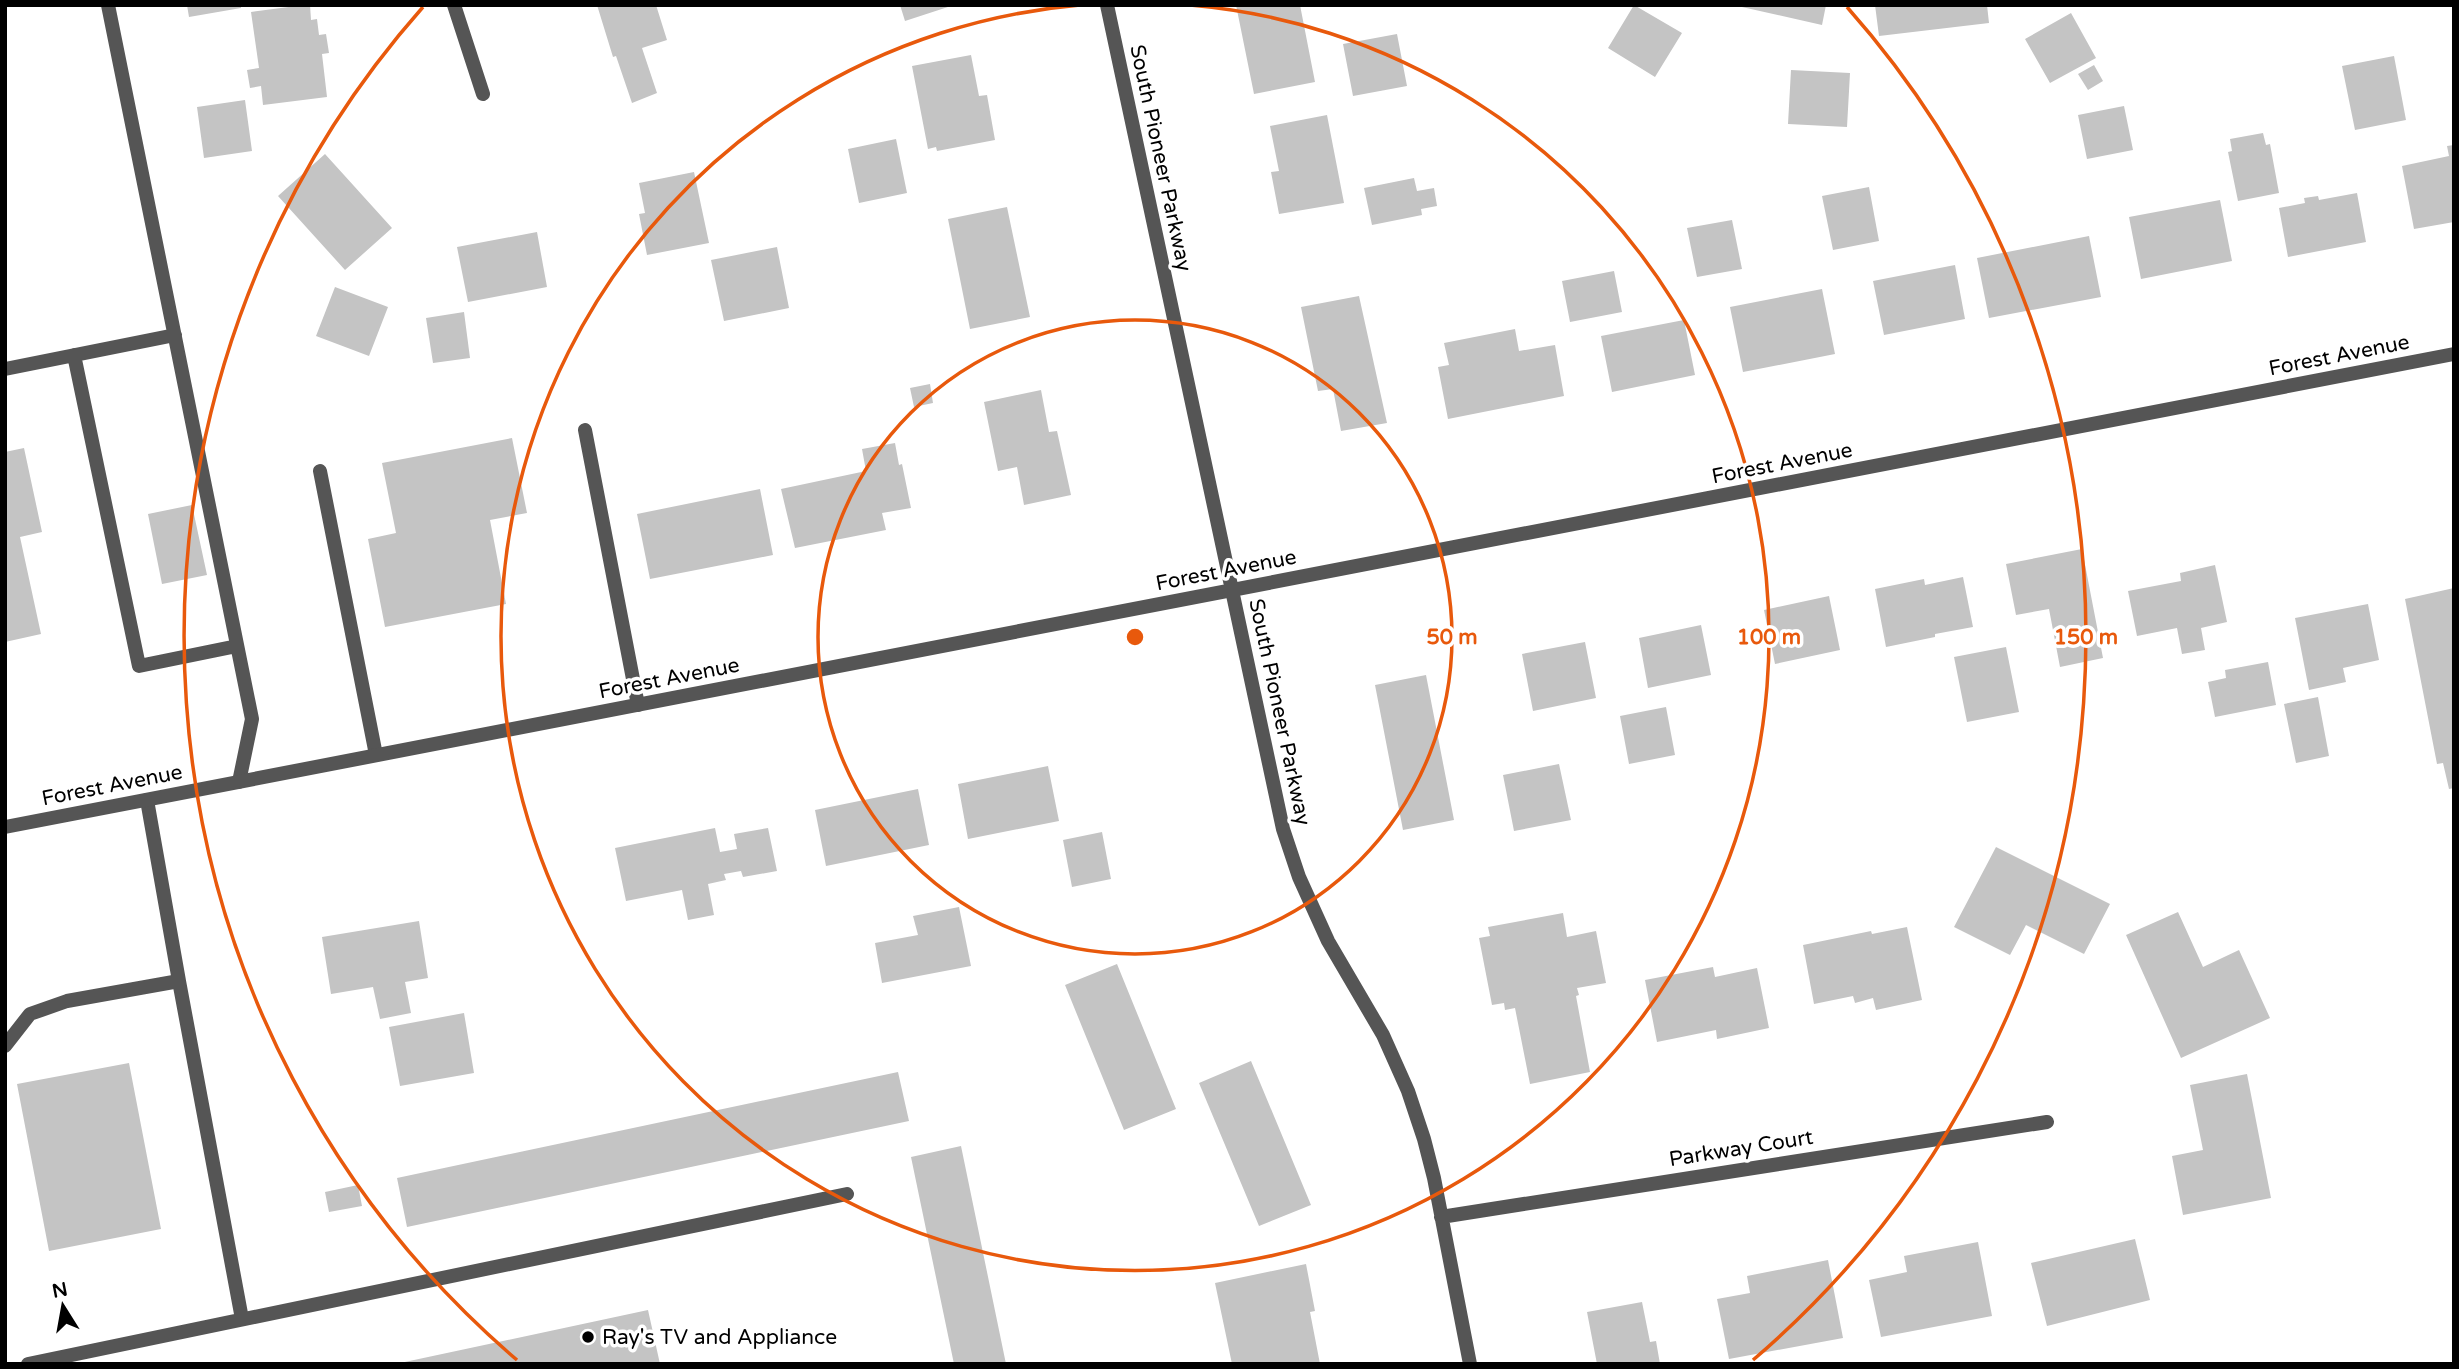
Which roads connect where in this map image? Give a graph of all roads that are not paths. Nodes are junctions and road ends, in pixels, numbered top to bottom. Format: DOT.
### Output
graph roads {
  1 [pos="108,5"];
  2 [pos="454,5"];
  3 [pos="1107,5"];
  4 [pos="483,94"];
  5 [pos="176,335"];
  6 [pos="2454,354"];
  7 [pos="74,355"];
  8 [pos="5,369"];
  9 [pos="584,430"];
  10 [pos="320,471"];
  11 [pos="1233,590"];
  12 [pos="237,646"];
  13 [pos="638,705"];
  14 [pos="376,755"];
  15 [pos="239,782"];
  16 [pos="147,800"];
  17 [pos="5,827"];
  18 [pos="179,981"];
  19 [pos="5,1046"];
  20 [pos="2047,1122"];
  21 [pos="848,1194"];
  22 [pos="1441,1217"];
  23 [pos="242,1319"];
  24 [pos="28,1364"];
  25 [pos="1469,1364"];
  1 -- 5 [label="street"];
  2 -- 4 [label="street"];
  3 -- 11 [label="street, South Pioneer Parkway"];
  5 -- 7 [label="street"];
  5 -- 12 [label="street"];
  6 -- 11 [label="street, Forest Avenue"];
  7 -- 8 [label="street"];
  7 -- 12 [label="street"];
  9 -- 13 [label="street"];
  10 -- 14 [label="street"];
  11 -- 13 [label="street, Forest Avenue"];
  11 -- 22 [label="street, South Pioneer Parkway"];
  12 -- 15 [label="street"];
  13 -- 14 [label="street, Forest Avenue"];
  14 -- 15 [label="street, Forest Avenue"];
  15 -- 16 [label="street, Forest Avenue"];
  16 -- 17 [label="street, Forest Avenue"];
  16 -- 18 [label="street"];
  18 -- 19 [label="street"];
  18 -- 23 [label="street"];
  20 -- 22 [label="street, Parkway Court"];
  21 -- 23 [label="street"];
  22 -- 25 [label="street, South Pioneer Parkway"];
  23 -- 24 [label="street"];
}
